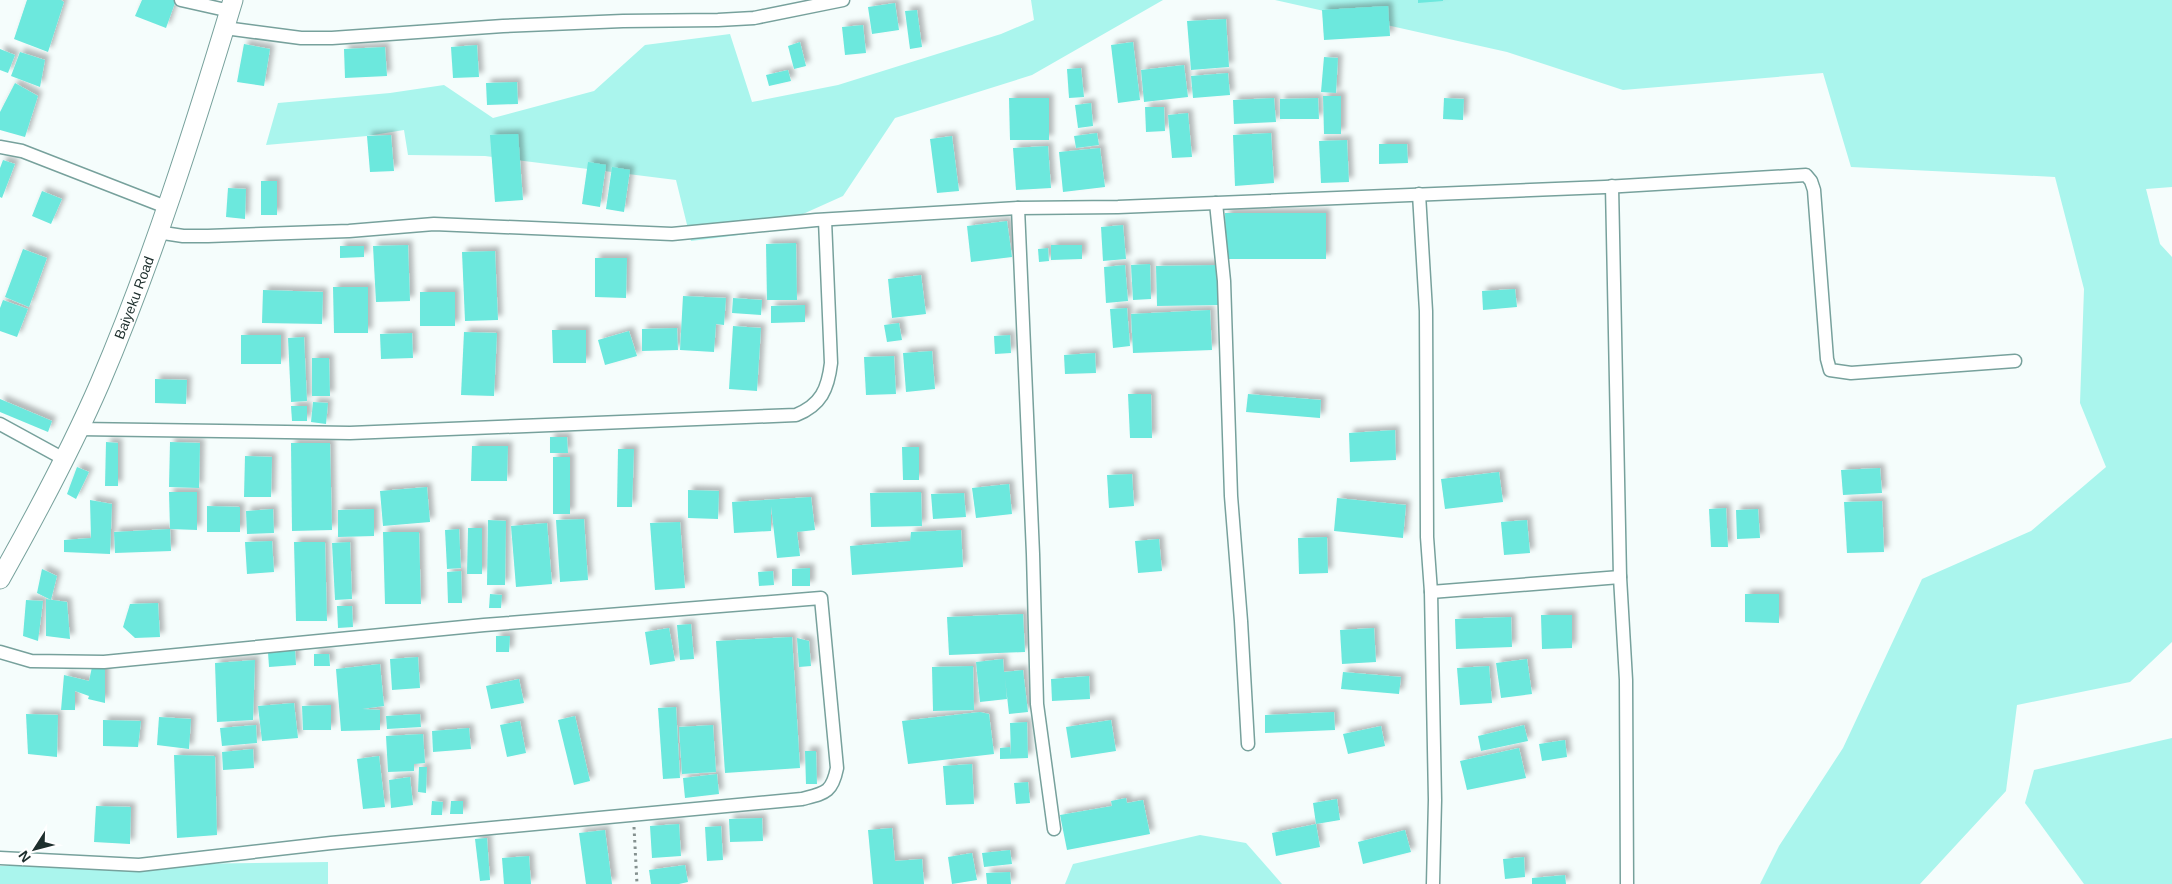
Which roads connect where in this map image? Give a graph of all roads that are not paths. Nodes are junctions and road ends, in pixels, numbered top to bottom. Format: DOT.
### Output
graph roads {
  1 [pos="181,0"];
  2 [pos="842,0"];
  3 [pos="229,13"];
  4 [pos="0,147"];
  5 [pos="1612,186"];
  6 [pos="1419,194"];
  7 [pos="1216,203"];
  8 [pos="166,208"];
  9 [pos="1018,208"];
  10 [pos="825,220"];
  11 [pos="157,232"];
  12 [pos="2015,361"];
  13 [pos="0,424"];
  14 [pos="78,429"];
  15 [pos="64,459"];
  16 [pos="2,568"];
  17 [pos="1620,578"];
  18 [pos="1431,592"];
  19 [pos="0,652"];
  20 [pos="1248,744"];
  21 [pos="1054,829"];
  22 [pos="0,858"];
  23 [pos="1433,884"];
  24 [pos="1627,884"];
  1 -- 3 [label="street"];
  2 -- 3 [label="street"];
  3 -- 8 [label="main road, Baiyeku Road"];
  4 -- 8 [label="street"];
  5 -- 6 [label="street"];
  5 -- 12 [label="street"];
  5 -- 17 [label="street"];
  6 -- 7 [label="street"];
  6 -- 18 [label="street"];
  7 -- 9 [label="street"];
  7 -- 20 [label="street"];
  8 -- 11 [label="main road, Baiyeku Road"];
  9 -- 10 [label="street"];
  9 -- 21 [label="street"];
  10 -- 11 [label="street"];
  10 -- 14 [label="street"];
  11 -- 14 [label="main road, Baiyeku Road"];
  13 -- 15 [label="street"];
  14 -- 15 [label="main road, Baiyeku Road"];
  15 -- 16 [label="main road, Baiyeku Road"];
  17 -- 18 [label="street"];
  17 -- 24 [label="street"];
  18 -- 23 [label="street"];
  19 -- 22 [label="street"];
}
